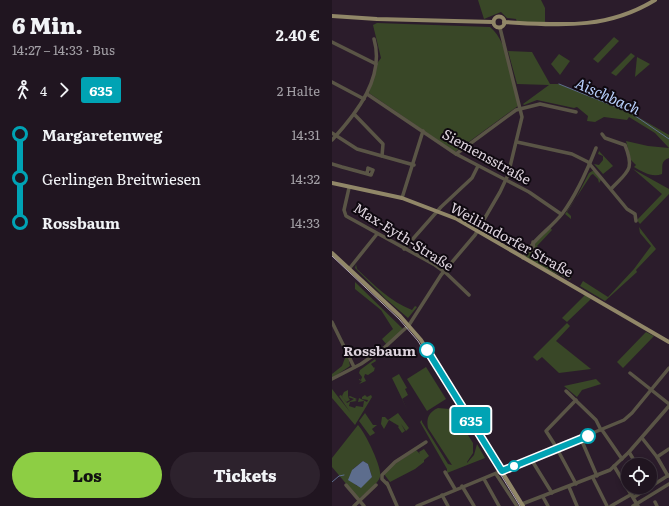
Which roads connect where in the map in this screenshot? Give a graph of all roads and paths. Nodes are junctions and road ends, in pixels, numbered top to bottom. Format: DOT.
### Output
graph roads {
  1 [pos="655,0"];
  2 [pos="332,16"];
  3 [pos="493,22"];
  4 [pos="504,22"];
  5 [pos="500,28"];
  6 [pos="374,39"];
  7 [pos="332,42"];
  8 [pos="376,64"];
  9 [pos="332,82"];
  10 [pos="367,94"];
  11 [pos="364,99"];
  12 [pos="521,109"];
  13 [pos="576,112"];
  14 [pos="354,114"];
  15 [pos="423,131"];
  16 [pos="332,133"];
  17 [pos="602,134"];
  18 [pos="336,136"];
  19 [pos="332,140"];
  20 [pos="517,142"];
  21 [pos="596,148"];
  22 [pos="456,154"];
  23 [pos="382,156"];
  24 [pos="332,164"];
  25 [pos="590,164"];
  26 [pos="414,165"];
  27 [pos="478,166"];
  28 [pos="367,174"];
  29 [pos="506,179"];
  30 [pos="332,183"];
  31 [pos="349,188"];
  32 [pos="611,189"];
  33 [pos="402,198"];
  34 [pos="438,211"];
  35 [pos="561,214"];
  36 [pos="636,221"];
  37 [pos="478,230"];
  38 [pos="378,234"];
  39 [pos="487,236"];
  40 [pos="473,238"];
  41 [pos="404,249"];
  42 [pos="332,253"];
  43 [pos="523,258"];
  44 [pos="349,269"];
  45 [pos="444,271"];
  46 [pos="469,295"];
  47 [pos="332,322"];
  48 [pos="409,325"];
  49 [pos="669,342"];
  50 [pos="354,367"];
  51 [pos="669,368"];
  52 [pos="630,374"];
  53 [pos="332,379"];
  54 [pos="651,390"];
  55 [pos="566,391"];
  56 [pos="576,400"];
  57 [pos="669,405"];
  58 [pos="601,430"];
  59 [pos="642,438"];
  60 [pos="581,439"];
  61 [pos="426,442"];
  62 [pos="557,448"];
  63 [pos="669,449"];
  64 [pos="629,452"];
  65 [pos="657,457"];
  66 [pos="531,458"];
  67 [pos="621,458"];
  68 [pos="623,458"];
  69 [pos="633,458"];
  70 [pos="621,460"];
  71 [pos="614,466"];
  72 [pos="502,471"];
  73 [pos="445,472"];
  74 [pos="496,474"];
  75 [pos="597,476"];
  76 [pos="668,476"];
  77 [pos="593,478"];
  78 [pos="484,479"];
  79 [pos="657,482"];
  80 [pos="576,484"];
  81 [pos="669,484"];
  82 [pos="346,485"];
  83 [pos="376,485"];
  84 [pos="462,486"];
  85 [pos="569,487"];
  86 [pos="455,490"];
  87 [pos="552,493"];
  88 [pos="442,495"];
  89 [pos="633,495"];
  90 [pos="543,497"];
  91 [pos="359,501"];
  92 [pos="638,504"];
  93 [pos="422,505"];
  94 [pos="523,505"];
  95 [pos="354,506"];
  96 [pos="364,506"];
  97 [pos="398,506"];
  98 [pos="417,506"];
  99 [pos="448,506"];
  100 [pos="474,506"];
  101 [pos="499,506"];
  102 [pos="517,506"];
  103 [pos="548,506"];
  104 [pos="577,506"];
  105 [pos="607,506"];
  106 [pos="611,506"];
  107 [pos="633,506"];
  1 -- 4 [label="main road"];
  2 -- 3 [label="main road"];
  3 -- 4 [label="main road"];
  3 -- 5 [label="main road"];
  4 -- 5 [label="main road"];
  5 -- 12 [label="street"];
  6 -- 8 [label="street"];
  7 -- 8 [label="street"];
  8 -- 10 [label="street"];
  9 -- 11 [label="street"];
  10 -- 11 [label="street"];
  10 -- 15 [label="street, Siemensstraße"];
  11 -- 14 [label="street"];
  12 -- 13 [label="street"];
  12 -- 20 [label="street"];
  12 -- 22 [label="street"];
  14 -- 18 [label="street"];
  14 -- 23 [label="street"];
  15 -- 22 [label="street, Siemensstraße"];
  15 -- 26 [label="street"];
  16 -- 18 [label="street"];
  17 -- 32 [label="street"];
  18 -- 19 [label="street"];
  18 -- 23 [label="street"];
  20 -- 25 [label="street"];
  20 -- 29 [label="street"];
  21 -- 25 [label="street"];
  22 -- 27 [label="street, Siemensstraße"];
  23 -- 26 [label="street"];
  24 -- 28 [label="street"];
  25 -- 32 [label="street"];
  25 -- 35 [label="street"];
  26 -- 33 [label="street"];
  27 -- 29 [label="street, Siemensstraße"];
  27 -- 34 [label="street"];
  29 -- 35 [label="street, Siemensstraße"];
  29 -- 37 [label="street"];
  30 -- 31 [label="main road, Weilimdorfer Straße"];
  31 -- 33 [label="main road, Weilimdorfer Straße"];
  31 -- 38 [label="street, Max-Eyth-Straße"];
  32 -- 36 [label="street"];
  33 -- 34 [label="main road, Weilimdorfer Straße"];
  34 -- 37 [label="main road, Weilimdorfer Straße"];
  34 -- 41 [label="street"];
  35 -- 43 [label="street"];
  37 -- 39 [label="main road, Weilimdorfer Straße"];
  37 -- 40 [label="street"];
  38 -- 41 [label="street, Max-Eyth-Straße"];
  38 -- 44 [label="street"];
  39 -- 40 [label="street"];
  39 -- 43 [label="main road, Weilimdorfer Straße"];
  40 -- 45 [label="street"];
  41 -- 45 [label="street, Max-Eyth-Straße"];
  42 -- 44 [label="main road"];
  43 -- 49 [label="main road, Weilimdorfer Straße"];
  44 -- 48 [label="main road"];
  45 -- 46 [label="street, Max-Eyth-Straße"];
  45 -- 48 [label="street"];
  47 -- 50 [label="street"];
  48 -- 50 [label="street"];
  48 -- 72 [label="main road"];
  50 -- 53 [label="street"];
  51 -- 54 [label="street"];
  52 -- 54 [label="street"];
  54 -- 57 [label="street"];
  54 -- 58 [label="street"];
  55 -- 56 [label="street"];
  56 -- 58 [label="street"];
  56 -- 62 [label="street"];
  57 -- 59 [label="street"];
  58 -- 60 [label="street"];
  58 -- 67 [label="street"];
  59 -- 64 [label="street"];
  59 -- 65 [label="street"];
  60 -- 62 [label="street"];
  60 -- 75 [label="street"];
  61 -- 97 [label="street"];
  62 -- 66 [label="street"];
  62 -- 80 [label="street"];
  63 -- 65 [label="street"];
  64 -- 68 [label="street"];
  64 -- 69 [label="street"];
  65 -- 76 [label="street"];
  66 -- 72 [label="street"];
  66 -- 87 [label="street"];
  70 -- 71 [label="street"];
  71 -- 75 [label="street"];
  71 -- 89 [label="street"];
  72 -- 74 [label="street"];
  72 -- 94 [label="main road"];
  73 -- 86 [label="street"];
  74 -- 78 [label="street"];
  74 -- 102 [label="street"];
  75 -- 77 [label="street"];
  76 -- 79 [label="street"];
  77 -- 80 [label="street"];
  77 -- 105 [label="street"];
  78 -- 84 [label="street"];
  78 -- 101 [label="street"];
  80 -- 85 [label="street"];
  81 -- 92 [label="street"];
  82 -- 91 [label="street"];
  83 -- 91 [label="street"];
  84 -- 86 [label="street"];
  84 -- 100 [label="street"];
  85 -- 87 [label="street"];
  85 -- 104 [label="street"];
  86 -- 88 [label="street"];
  87 -- 90 [label="street"];
  88 -- 93 [label="street"];
  88 -- 99 [label="street"];
  89 -- 92 [label="street"];
  89 -- 106 [label="street"];
  90 -- 94 [label="street"];
  90 -- 103 [label="street"];
  91 -- 95 [label="street"];
  91 -- 96 [label="street"];
  92 -- 107 [label="street"];
  93 -- 98 [label="street"];
}
